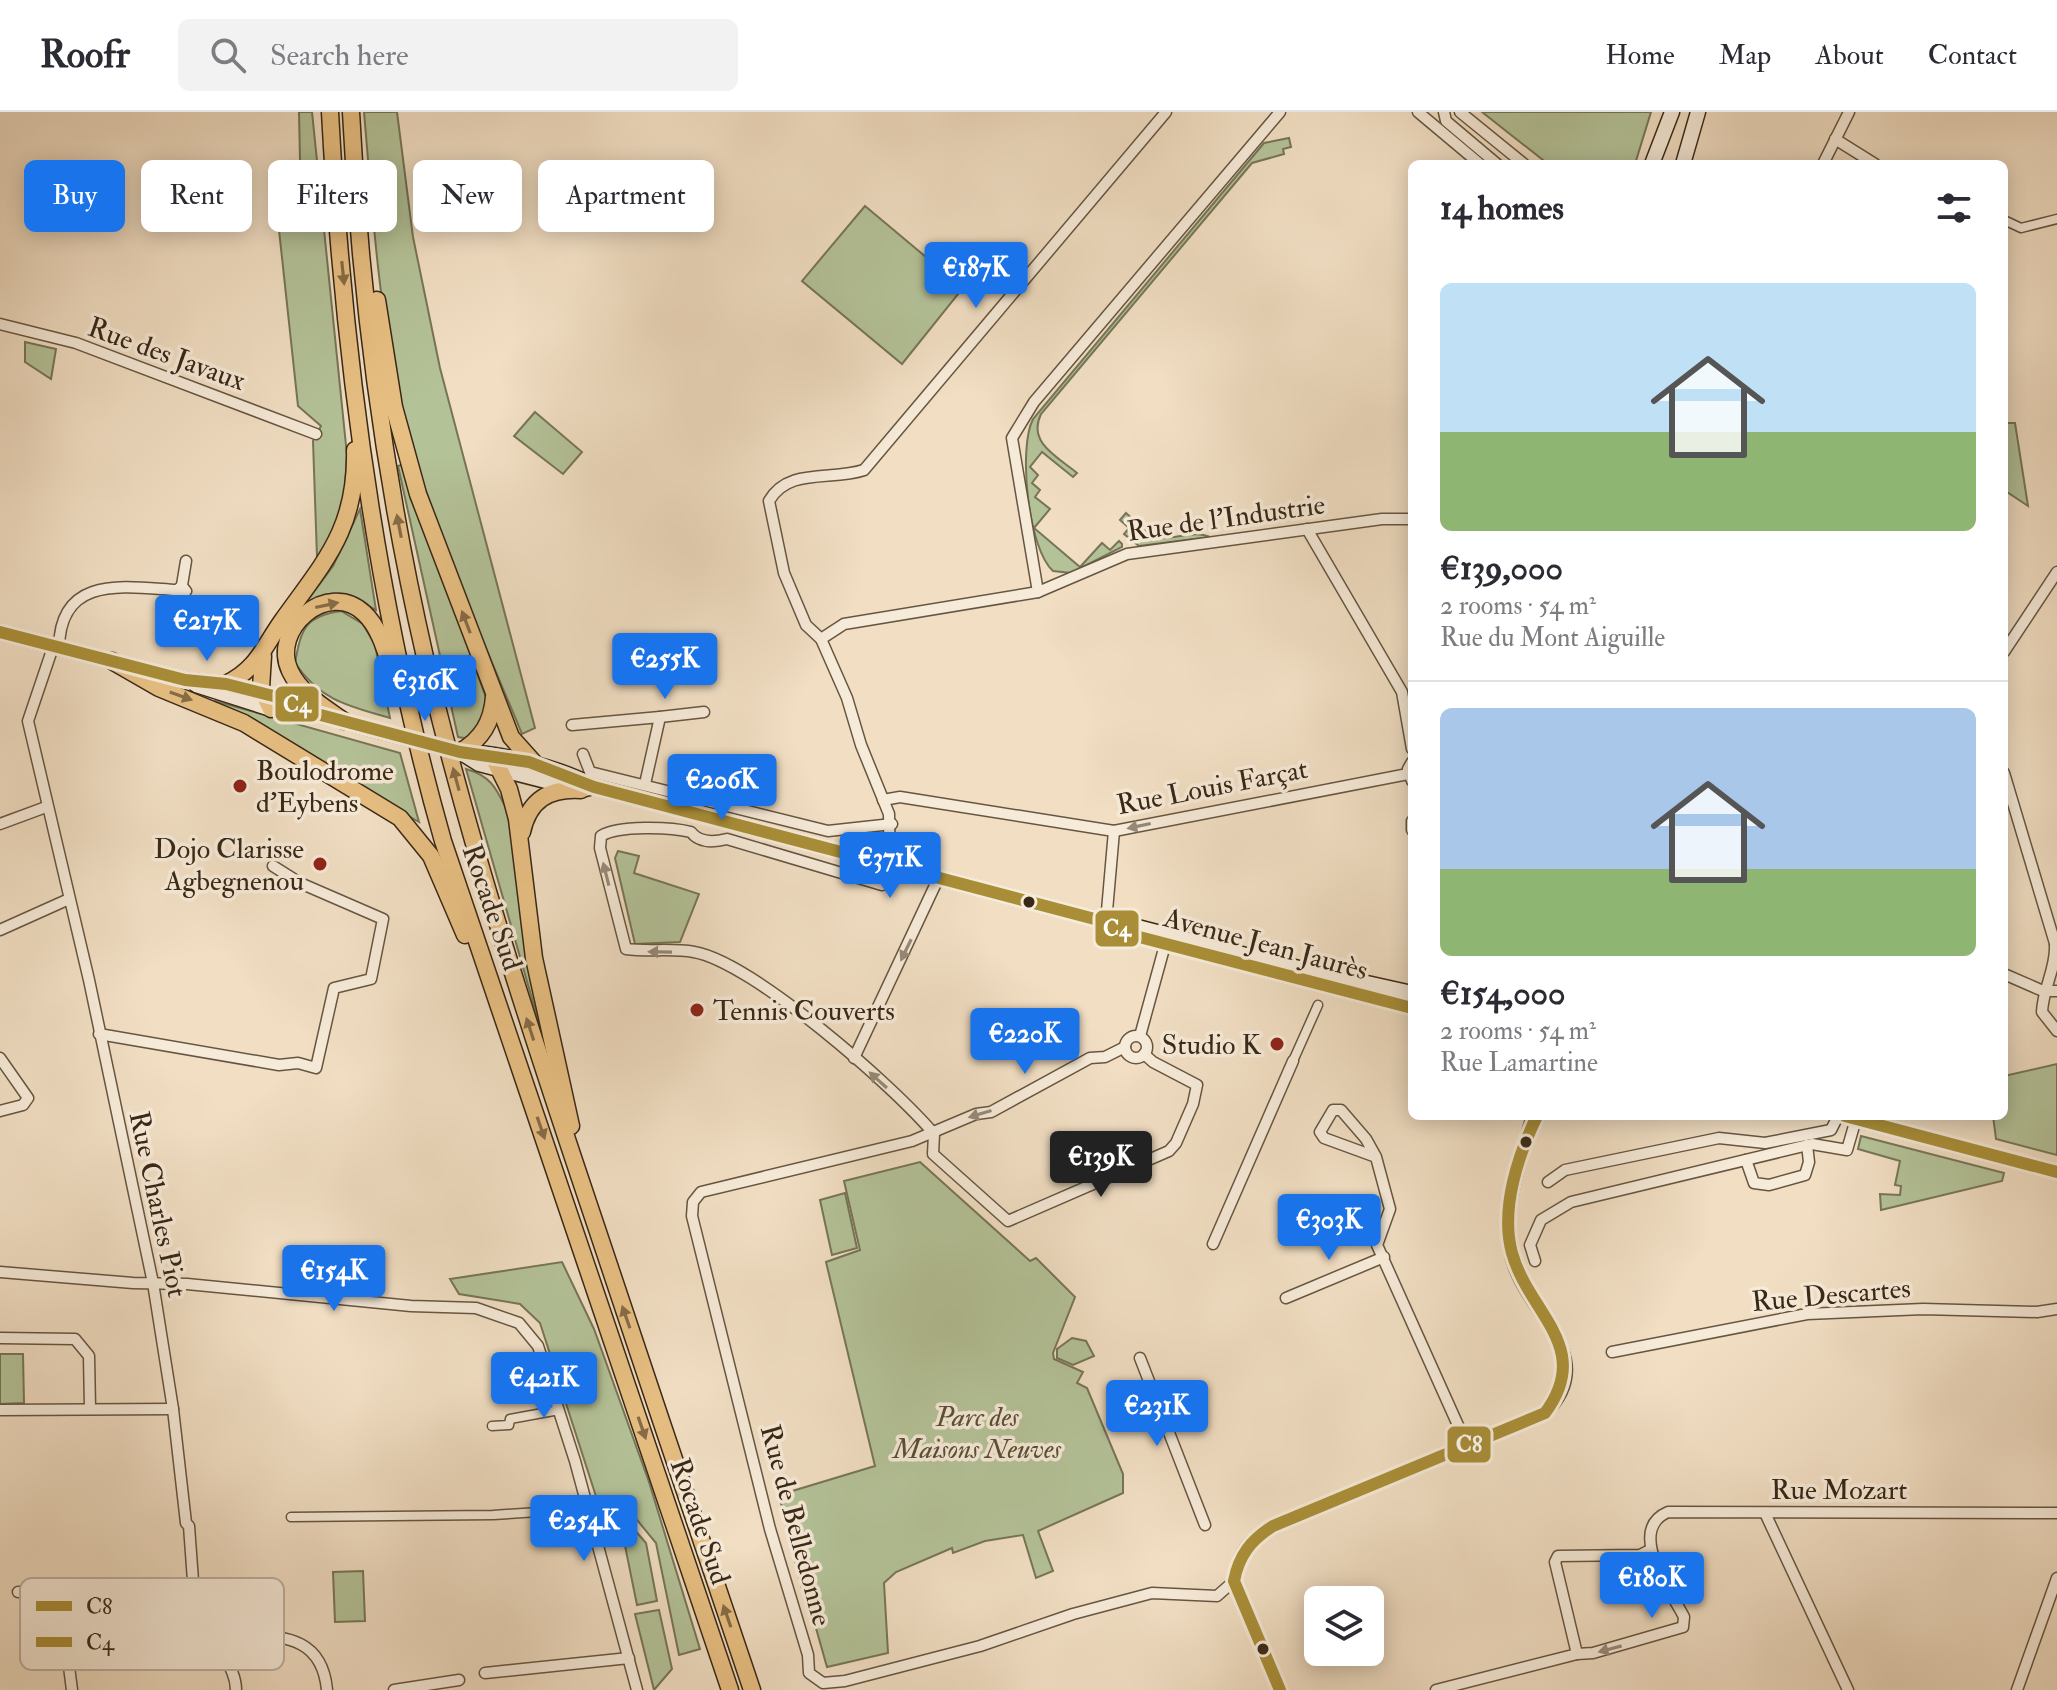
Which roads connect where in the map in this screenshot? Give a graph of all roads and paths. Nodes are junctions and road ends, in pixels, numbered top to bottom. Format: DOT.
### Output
graph roads {
  1 [pos="330,112"];
  2 [pos="1166,112"];
  3 [pos="1280,112"];
  4 [pos="1418,112"];
  5 [pos="1436,112"];
  6 [pos="1460,112"];
  7 [pos="1672,112"];
  8 [pos="1698,112"];
  9 [pos="1849,112"];
  10 [pos="351,116"];
  11 [pos="1445,117"];
  12 [pos="1665,120"];
  13 [pos="1835,139"];
  14 [pos="1475,160"];
  15 [pos="1493,160"];
  16 [pos="1519,160"];
  17 [pos="1653,160"];
  18 [pos="1684,160"];
  19 [pos="1825,160"];
  20 [pos="1869,160"];
  21 [pos="2057,219"];
  22 [pos="2008,222"];
  23 [pos="0,324"];
  24 [pos="353,360"];
  25 [pos="316,434"];
  26 [pos="1408,519"];
  27 [pos="1307,529"];
  28 [pos="186,561"];
  29 [pos="2057,572"];
  30 [pos="1038,592"];
  31 [pos="0,632"];
  32 [pos="821,639"];
  33 [pos="2008,646"];
  34 [pos="56,647"];
  35 [pos="264,654"];
  36 [pos="112,661"];
  37 [pos="185,680"];
  38 [pos="226,684"];
  39 [pos="262,693"];
  40 [pos="494,695"];
  41 [pos="271,709"];
  42 [pos="704,712"];
  43 [pos="317,714"];
  44 [pos="660,717"];
  45 [pos="344,721"];
  46 [pos="572,725"];
  47 [pos="1408,726"];
  48 [pos="460,752"];
  49 [pos="583,754"];
  50 [pos="497,763"];
  51 [pos="537,772"];
  52 [pos="1408,777"];
  53 [pos="426,780"];
  54 [pos="645,784"];
  55 [pos="2008,786"];
  56 [pos="588,788"];
  57 [pos="883,800"];
  58 [pos="46,807"];
  59 [pos="0,824"];
  60 [pos="892,824"];
  61 [pos="1114,831"];
  62 [pos="520,842"];
  63 [pos="273,866"];
  64 [pos="892,867"];
  65 [pos="938,879"];
  66 [pos="69,899"];
  67 [pos="1108,922"];
  68 [pos="0,930"];
  69 [pos="1167,938"];
  70 [pos="2056,948"];
  71 [pos="2008,976"];
  72 [pos="2043,991"];
  73 [pos="2057,991"];
  74 [pos="1408,992"];
  75 [pos="1318,1005"];
  76 [pos="1408,1007"];
  77 [pos="2057,1031"];
  78 [pos="99,1034"];
  79 [pos="1140,1036"];
  80 [pos="1125,1047"];
  81 [pos="516,1054"];
  82 [pos="1144,1054"];
  83 [pos="0,1058"];
  84 [pos="854,1058"];
  85 [pos="1293,1061"];
  86 [pos="0,1111"];
  87 [pos="1533,1120"];
  88 [pos="1836,1120"];
  89 [pos="1850,1120"];
  90 [pos="1861,1120"];
  91 [pos="934,1134"];
  92 [pos="1807,1145"];
  93 [pos="572,1156"];
  94 [pos="1376,1157"];
  95 [pos="1746,1160"];
  96 [pos="2057,1172"];
  97 [pos="1548,1182"];
  98 [pos="1213,1244"];
  99 [pos="1384,1257"];
  100 [pos="1535,1261"];
  101 [pos="0,1272"];
  102 [pos="153,1283"];
  103 [pos="1286,1298"];
  104 [pos="2057,1309"];
  105 [pos="0,1338"];
  106 [pos="1612,1352"];
  107 [pos="1140,1358"];
  108 [pos="90,1408"];
  109 [pos="173,1409"];
  110 [pos="0,1410"];
  111 [pos="559,1410"];
  112 [pos="492,1426"];
  113 [pos="1466,1443"];
  114 [pos="1765,1513"];
  115 [pos="2057,1513"];
  116 [pos="291,1517"];
  117 [pos="591,1523"];
  118 [pos="1205,1525"];
  119 [pos="1650,1550"];
  120 [pos="194,1578"];
  121 [pos="2057,1578"];
  122 [pos="1234,1581"];
  123 [pos="284,1639"];
  124 [pos="1577,1654"];
  125 [pos="629,1658"];
  126 [pos="69,1670"];
  127 [pos="233,1670"];
  128 [pos="485,1673"];
  129 [pos="459,1680"];
  130 [pos="818,1685"];
  131 [pos="72,1690"];
  132 [pos="236,1690"];
  133 [pos="327,1690"];
  134 [pos="394,1690"];
  135 [pos="637,1690"];
  136 [pos="730,1690"];
  137 [pos="752,1690"];
  138 [pos="1280,1690"];
  139 [pos="1436,1690"];
  140 [pos="1848,1690"];
  141 [pos="2017,1690"];
  1 -- 24 [label="highway, Rocade Sud, one-way"];
  2 -- 32 [label="street"];
  3 -- 30 [label="street"];
  4 -- 14 [label="street"];
  5 -- 11 [label="street"];
  6 -- 16 [label="street"];
  7 -- 12 [label="main road"];
  8 -- 18 [label="main road"];
  9 -- 13 [label="street"];
  40 -- 10 [label="highway, one-way"];
  93 -- 10 [label="highway, Rocade Sud, one-way"];
  11 -- 15 [label="street"];
  12 -- 17 [label="main road"];
  13 -- 19 [label="street"];
  13 -- 20 [label="street"];
  21 -- 22 [label="street"];
  23 -- 25 [label="street, Rue des Javaux"];
  24 -- 35 [label="highway"];
  24 -- 53 [label="highway, Rocade Sud"];
  26 -- 27 [label="street, Rue de l'Industrie"];
  27 -- 30 [label="street, Rue de l'Industrie"];
  27 -- 47 [label="street"];
  28 -- 34 [label="street, Rue Charles Piot"];
  29 -- 33 [label="street"];
  30 -- 32 [label="street, Rue de l'Industrie"];
  31 -- 34 [label="main road"];
  32 -- 57 [label="street"];
  34 -- 36 [label="main road"];
  34 -- 58 [label="street, Rue Charles Piot"];
  35 -- 38 [label="highway"];
  35 -- 39 [label="highway"];
  36 -- 37 [label="main road"];
  36 -- 81 [label="highway, one-way"];
  37 -- 38 [label="main road"];
  37 -- 41 [label="main road"];
  38 -- 39 [label="main road"];
  39 -- 41 [label="highway"];
  39 -- 43 [label="main road"];
  40 -- 48 [label="highway"];
  40 -- 51 [label="highway"];
  41 -- 43 [label="main road"];
  42 -- 44 [label="street"];
  43 -- 45 [label="main road"];
  44 -- 46 [label="street"];
  44 -- 54 [label="street"];
  45 -- 48 [label="main road, Avenue Jean Jaurès, bridge"];
  45 -- 53 [label="highway, one-way"];
  48 -- 50 [label="main road, Avenue Jean Jaurès"];
  49 -- 54 [label="street"];
  50 -- 51 [label="main road, Avenue Jean Jaurès"];
  50 -- 62 [label="highway"];
  51 -- 56 [label="main road, Avenue Jean Jaurès"];
  52 -- 61 [label="street, Rue Louis Farçat, one-way"];
  53 -- 81 [label="highway, Rocade Sud"];
  54 -- 60 [label="street"];
  55 -- 70 [label="street"];
  56 -- 62 [label="highway"];
  56 -- 64 [label="main road, Avenue Jean Jaurès"];
  57 -- 60 [label="street"];
  57 -- 61 [label="street, Rue Louis Farçat"];
  58 -- 59 [label="street"];
  58 -- 66 [label="street, Rue Charles Piot"];
  60 -- 64 [label="street"];
  61 -- 67 [label="street"];
  62 -- 93 [label="highway"];
  63 -- 78 [label="street"];
  64 -- 65 [label="main road, Avenue Jean Jaurès"];
  84 -- 64 [label="street, one-way"];
  65 -- 67 [label="main road, Avenue Jean Jaurès"];
  65 -- 84 [label="street, one-way"];
  66 -- 68 [label="street"];
  66 -- 78 [label="street, Rue Charles Piot"];
  67 -- 69 [label="main road, Avenue Jean Jaurès"];
  69 -- 74 [label="main road, Avenue Jean Jaurès"];
  69 -- 76 [label="main road, Avenue Jean Jaurès"];
  69 -- 79 [label="street"];
  70 -- 72 [label="street"];
  71 -- 72 [label="street"];
  72 -- 73 [label="street"];
  72 -- 77 [label="street"];
  75 -- 85 [label="street"];
  78 -- 102 [label="street, Rue Charles Piot"];
  79 -- 80 [label="street"];
  79 -- 82 [label="street"];
  80 -- 82 [label="street"];
  80 -- 91 [label="street, Rue de Belledonne, one-way"];
  81 -- 136 [label="highway, Rocade Sud, one-way"];
  82 -- 91 [label="street"];
  83 -- 86 [label="street"];
  91 -- 84 [label="street, one-way"];
  85 -- 98 [label="street"];
  87 -- 113 [label="street"];
  88 -- 97 [label="street"];
  89 -- 92 [label="street"];
  90 -- 96 [label="main road"];
  91 -- 130 [label="street, Rue de Belledonne"];
  92 -- 95 [label="street"];
  92 -- 95 [label="street"];
  137 -- 93 [label="highway, Rocade Sud, one-way"];
  94 -- 94 [label="street"];
  94 -- 99 [label="street"];
  95 -- 100 [label="street"];
  99 -- 103 [label="street"];
  99 -- 113 [label="street"];
  101 -- 102 [label="street"];
  102 -- 109 [label="street, Rue Charles Piot"];
  102 -- 111 [label="street"];
  104 -- 106 [label="street, Rue Descartes"];
  105 -- 108 [label="street"];
  107 -- 118 [label="street"];
  108 -- 109 [label="street"];
  108 -- 110 [label="street"];
  109 -- 120 [label="street, Rue Charles Piot"];
  111 -- 112 [label="street"];
  111 -- 117 [label="street"];
  113 -- 122 [label="street"];
  114 -- 115 [label="street, Rue Mozart"];
  114 -- 119 [label="street, Rue Mozart"];
  114 -- 140 [label="street"];
  116 -- 117 [label="street"];
  117 -- 125 [label="street"];
  119 -- 124 [label="street"];
  119 -- 124 [label="street, one-way"];
  121 -- 141 [label="street"];
  122 -- 130 [label="street, Rue de Belledonne"];
  122 -- 138 [label="street"];
  123 -- 133 [label="street"];
  124 -- 139 [label="street"];
  125 -- 128 [label="street"];
  125 -- 135 [label="street"];
  126 -- 131 [label="street"];
  127 -- 132 [label="street"];
  129 -- 134 [label="street"];
}
